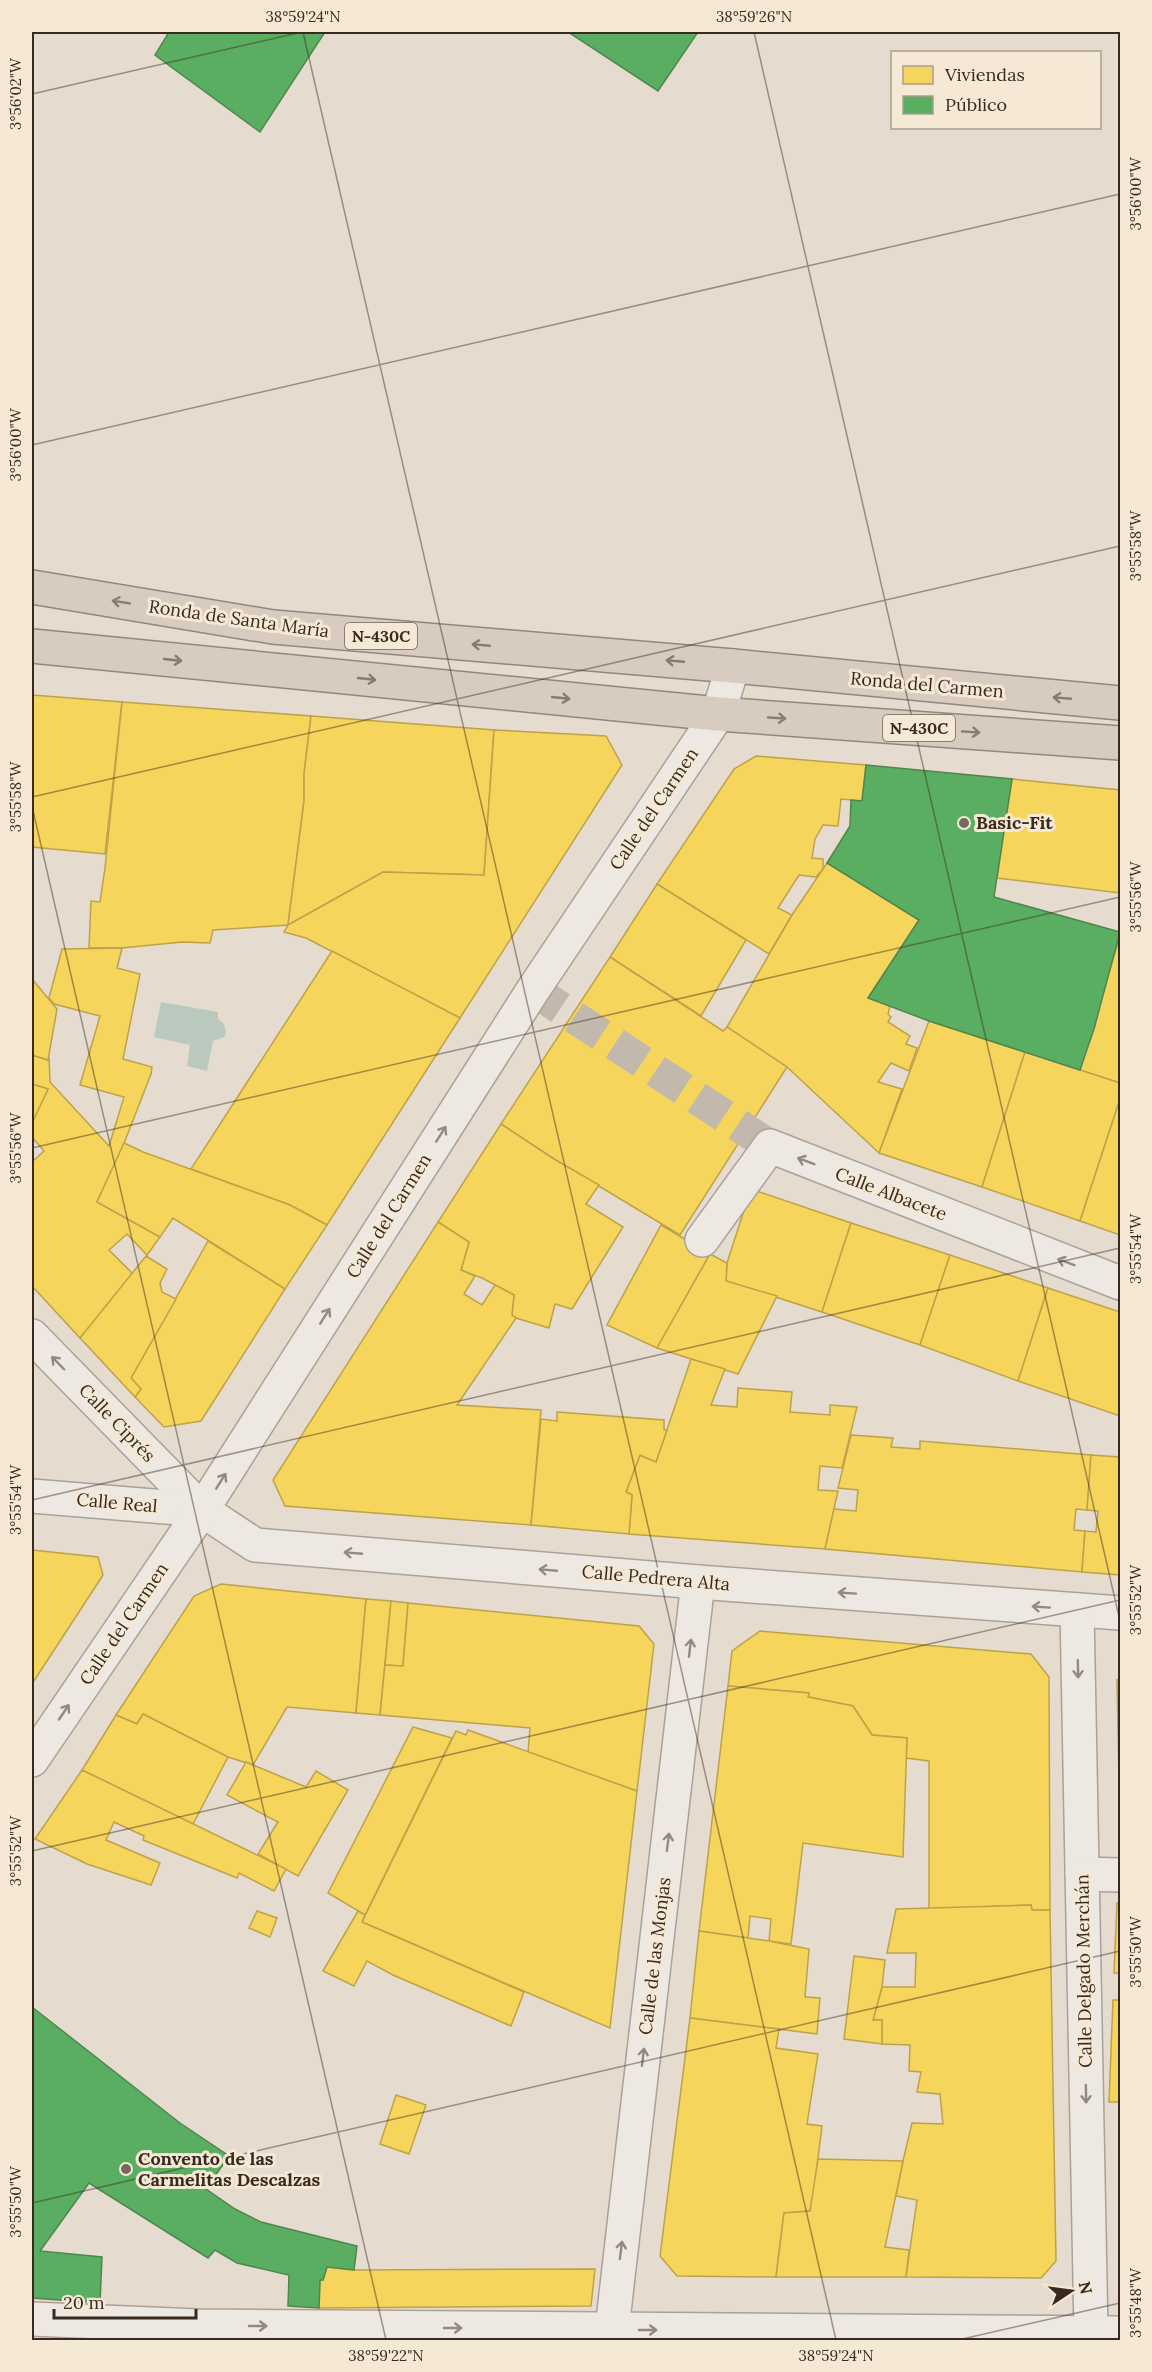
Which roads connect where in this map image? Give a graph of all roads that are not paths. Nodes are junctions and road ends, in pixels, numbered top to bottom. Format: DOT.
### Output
graph roads {
  1 [pos="32,587"];
  2 [pos="32,646"];
  3 [pos="734,666"];
  4 [pos="1120,703"];
  5 [pos="718,714"];
  6 [pos="1120,743"];
  7 [pos="702,1240"];
  8 [pos="1120,1283"];
  9 [pos="32,1336"];
  10 [pos="32,1496"];
  11 [pos="202,1510"];
  12 [pos="698,1582"];
  13 [pos="1077,1610"];
  14 [pos="1120,1613"];
  15 [pos="32,1760"];
  16 [pos="1082,1874"];
  17 [pos="1120,1875"];
  18 [pos="32,2319"];
  19 [pos="612,2329"];
  20 [pos="1104,2335"];
  3 -- 1 [label="highway, Ronda de Santa María / N-430C, one-way"];
  2 -- 5 [label="highway, N-430C, one-way"];
  4 -- 3 [label="highway, Ronda del Carmen / N-430C, one-way"];
  3 -- 5 [label="street, Calle del Carmen"];
  5 -- 6 [label="highway, N-430C, one-way"];
  11 -- 5 [label="street, Calle del Carmen, one-way"];
  8 -- 7 [label="street, Calle Albacete, one-way"];
  11 -- 9 [label="street, Calle Ciprés, one-way"];
  10 -- 11 [label="street, Calle Real"];
  12 -- 11 [label="street, Calle Pedrera Alta, one-way"];
  15 -- 11 [label="street, Calle del Carmen, one-way"];
  13 -- 12 [label="street, Calle Pedrera Alta, one-way"];
  19 -- 12 [label="street, Calle de las Monjas, one-way"];
  13 -- 14 [label="street, Calle Pedrera Alta"];
  13 -- 16 [label="street, Calle Delgado Merchán, one-way"];
  16 -- 17 [label="street"];
  16 -- 20 [label="street, Calle Delgado Merchán, one-way"];
  18 -- 19 [label="street, one-way"];
  19 -- 20 [label="street, one-way"];
}
